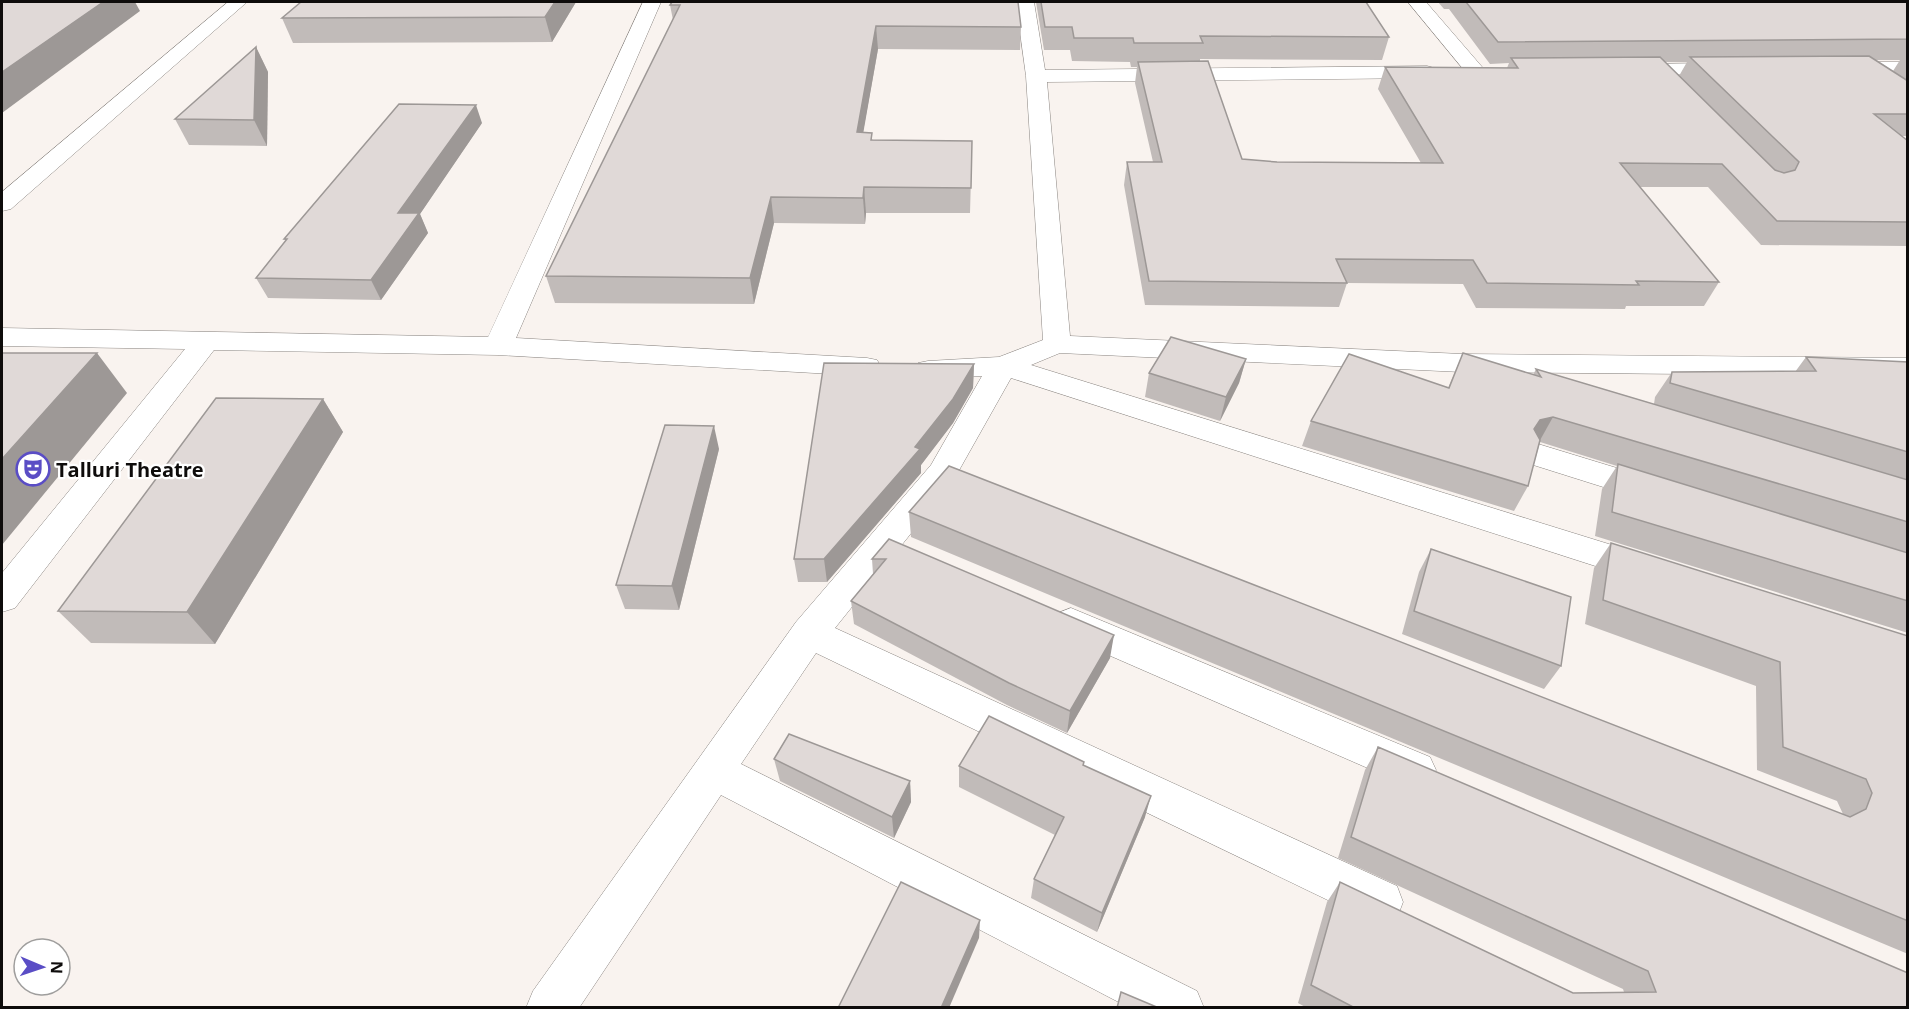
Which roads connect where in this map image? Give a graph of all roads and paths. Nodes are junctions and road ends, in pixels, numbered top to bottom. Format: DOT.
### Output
graph roads {
  1 [pos="238,2"];
  2 [pos="652,2"];
  3 [pos="1025,2"];
  4 [pos="1417,2"];
  5 [pos="1826,68"];
  6 [pos="1860,68"];
  7 [pos="1908,68"];
  8 [pos="1746,69"];
  9 [pos="1654,70"];
  10 [pos="1607,71"];
  11 [pos="1476,72"];
  12 [pos="1500,72"];
  13 [pos="1036,76"];
  14 [pos="1671,87"];
  15 [pos="1888,88"];
  16 [pos="2,204"];
  17 [pos="2,337"];
  18 [pos="207,340"];
  19 [pos="1057,344"];
  20 [pos="498,346"];
  21 [pos="1462,363"];
  22 [pos="1003,366"];
  23 [pos="1908,367"];
  24 [pos="1553,390"];
  25 [pos="1538,455"];
  26 [pos="1684,500"];
  27 [pos="1679,579"];
  28 [pos="2,598"];
  29 [pos="1039,609"];
  30 [pos="809,633"];
  31 [pos="714,771"];
  32 [pos="1446,783"];
  33 [pos="1412,916"];
  34 [pos="550,1008"];
  35 [pos="1180,1008"];
  1 -- 16 [label="street"];
  2 -- 20 [label="street"];
  3 -- 13 [label="street"];
  4 -- 11 [label="street"];
  5 -- 6 [label="street"];
  6 -- 7 [label="street"];
  6 -- 15 [label="street"];
  8 -- 9 [label="street"];
  9 -- 10 [label="street"];
  9 -- 14 [label="street"];
  11 -- 12 [label="street"];
  11 -- 13 [label="street"];
  13 -- 19 [label="street"];
  17 -- 18 [label="street"];
  18 -- 20 [label="street"];
  18 -- 28 [label="street"];
  19 -- 21 [label="street"];
  19 -- 22 [label="street"];
  20 -- 22 [label="street"];
  21 -- 23 [label="street"];
  21 -- 24 [label="street"];
  22 -- 27 [label="street"];
  22 -- 30 [label="street"];
  25 -- 26 [label="street"];
  29 -- 32 [label="street"];
  30 -- 31 [label="street"];
  30 -- 33 [label="street"];
  31 -- 34 [label="street"];
  31 -- 35 [label="street"];
}
